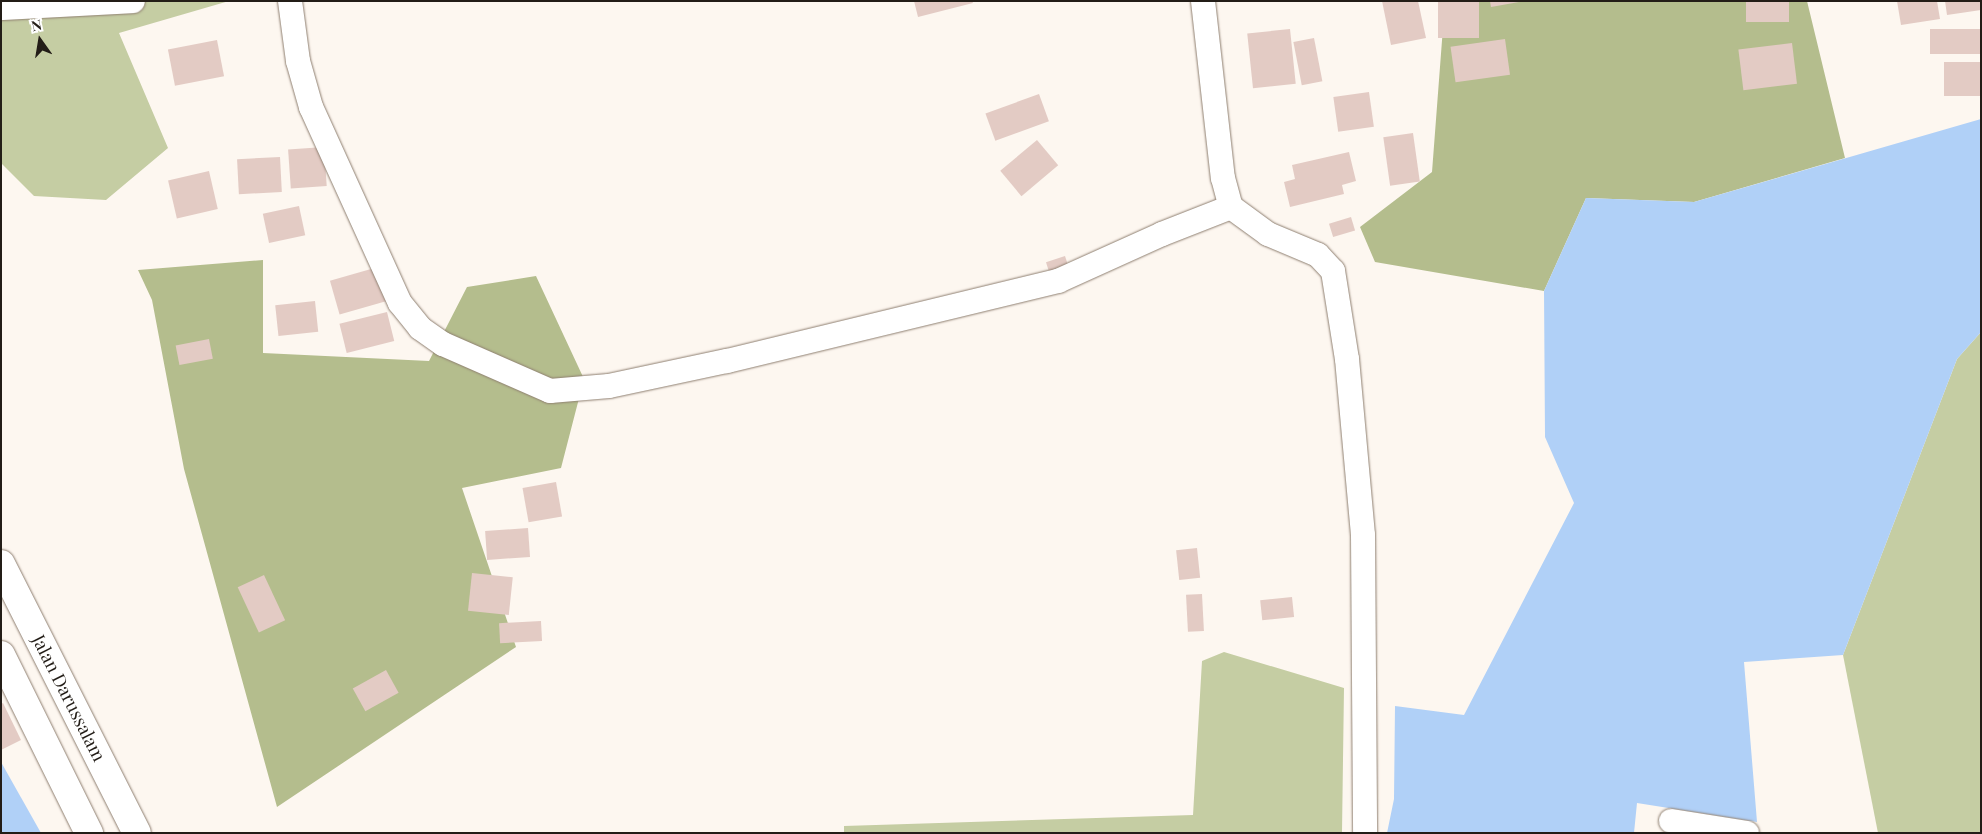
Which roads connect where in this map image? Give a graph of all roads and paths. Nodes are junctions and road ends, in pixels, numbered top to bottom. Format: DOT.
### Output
graph roads {
  1 [pos="133,1"];
  2 [pos="290,1"];
  3 [pos="1203,1"];
  4 [pos="1,8"];
  5 [pos="1231,207"];
  6 [pos="1,564"];
  7 [pos="1,655"];
  8 [pos="115,789"];
  9 [pos="77,808"];
  10 [pos="1671,821"];
  11 [pos="89,833"];
  12 [pos="137,833"];
  13 [pos="1364,833"];
  14 [pos="1747,833"];
  1 -- 4 [label="street"];
  2 -- 5 [label="street"];
  3 -- 5 [label="street"];
  5 -- 13 [label="street"];
  6 -- 8 [label="street, Jalan Darussalam"];
  7 -- 9 [label="street"];
  8 -- 9 [label="street"];
  8 -- 12 [label="street, Jalan Darussalam"];
  9 -- 11 [label="street"];
  10 -- 14 [label="street"];
}
